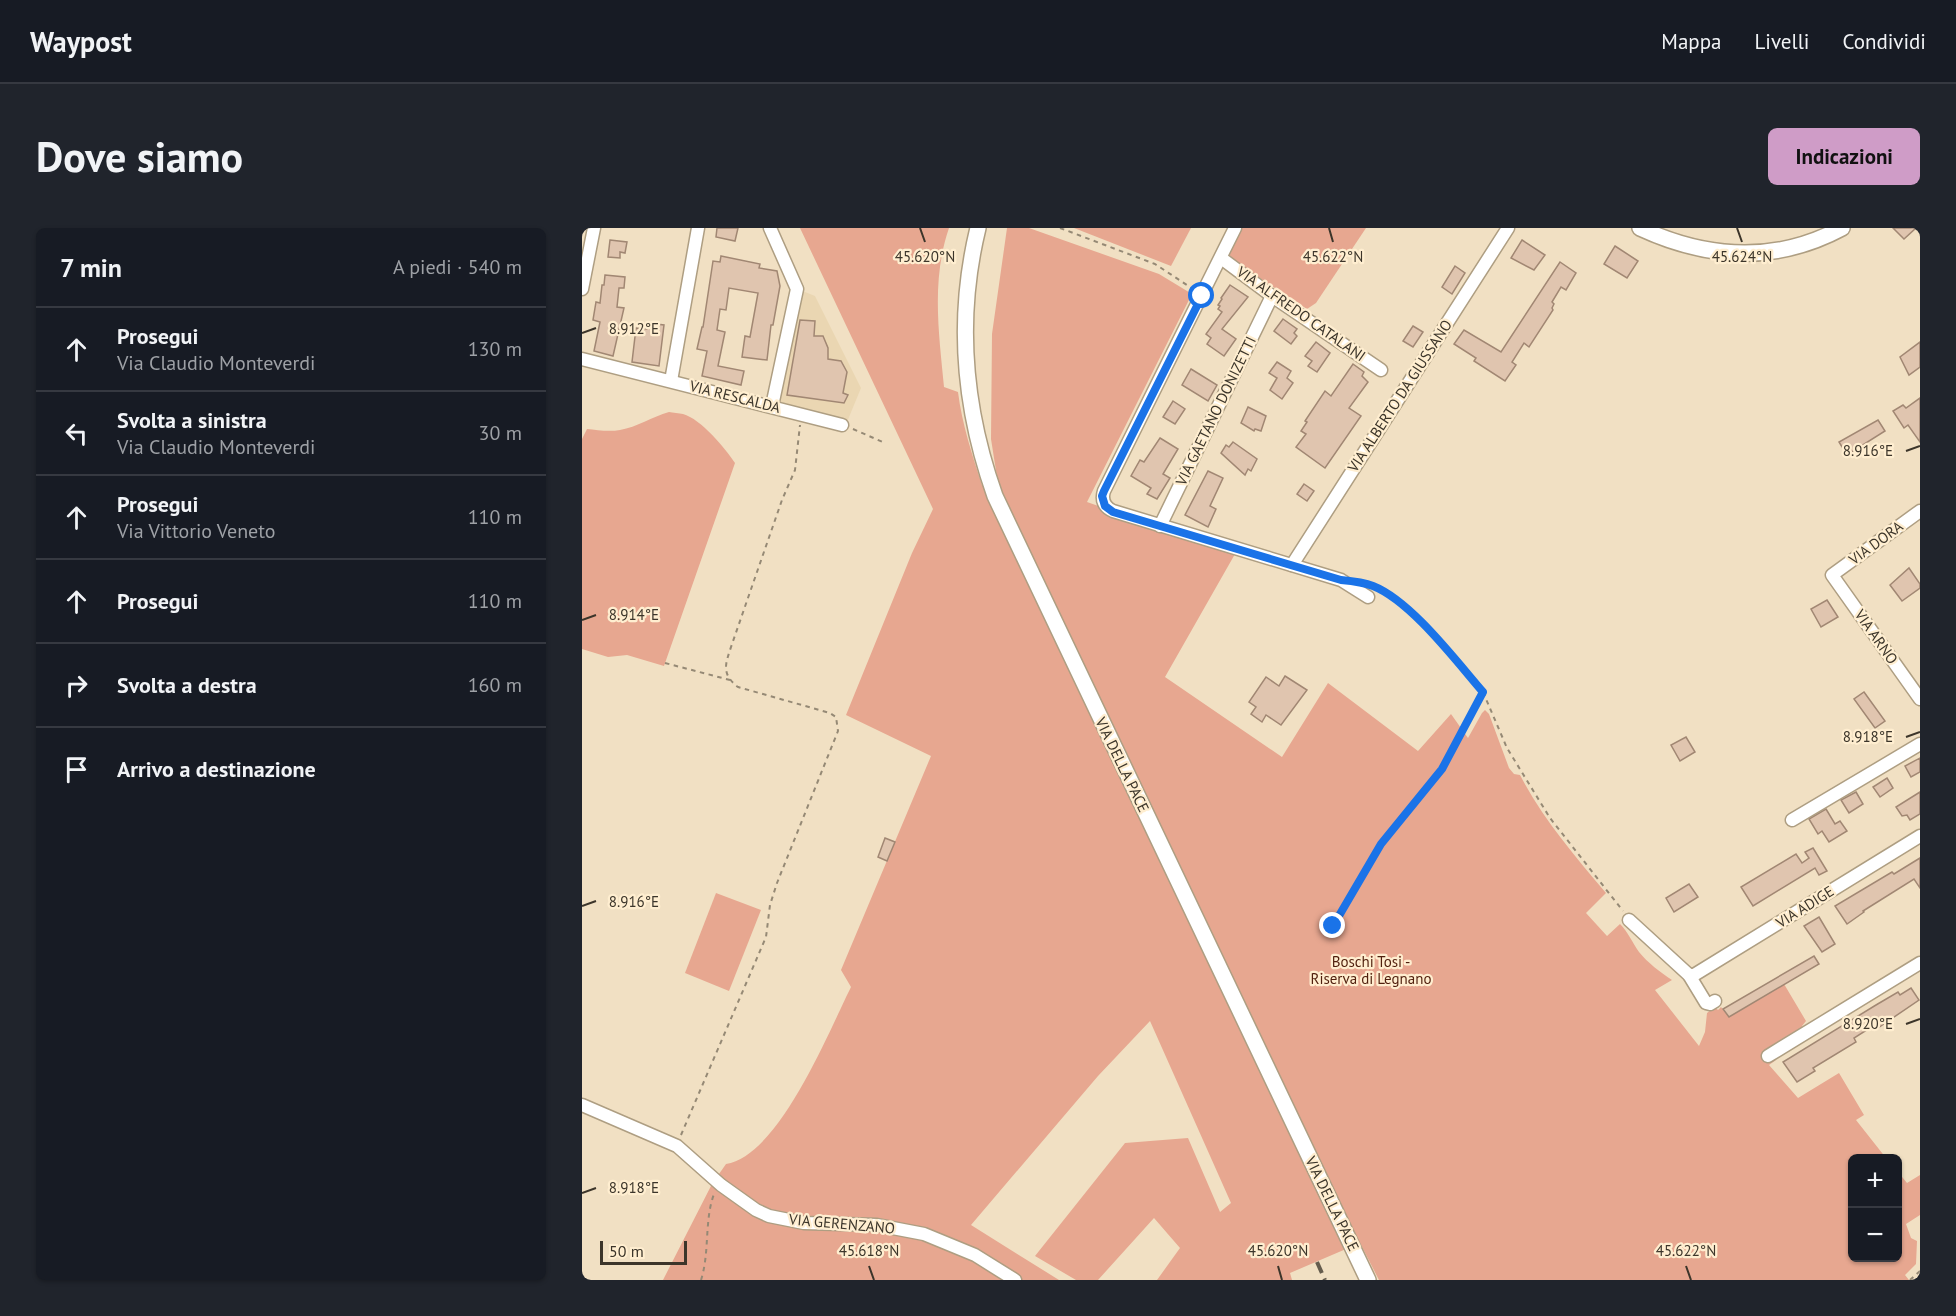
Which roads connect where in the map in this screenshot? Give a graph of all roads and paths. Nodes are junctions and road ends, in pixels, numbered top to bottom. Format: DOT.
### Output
graph roads {
  1 [pos="594,228"];
  2 [pos="698,228"];
  3 [pos="770,228"];
  4 [pos="978,228"];
  5 [pos="1060,228"];
  6 [pos="1235,228"];
  7 [pos="1508,228"];
  8 [pos="1640,228"];
  9 [pos="1842,228"];
  10 [pos="1221,258"];
  11 [pos="582,289"];
  12 [pos="1202,296"];
  13 [pos="1272,296"];
  14 [pos="582,359"];
  15 [pos="1381,370"];
  16 [pos="671,381"];
  17 [pos="772,406"];
  18 [pos="801,413"];
  19 [pos="842,425"];
  20 [pos="885,443"];
  21 [pos="1920,511"];
  22 [pos="1160,526"];
  23 [pos="1292,565"];
  24 [pos="1832,575"];
  25 [pos="1371,591"];
  26 [pos="665,663"];
  27 [pos="730,680"];
  28 [pos="1483,692"];
  29 [pos="1920,699"];
  30 [pos="1920,744"];
  31 [pos="1792,820"];
  32 [pos="1920,836"];
  33 [pos="1629,920"];
  34 [pos="1333,926"];
  35 [pos="1920,963"];
  36 [pos="1689,975"];
  37 [pos="1715,1001"];
  38 [pos="1767,1056"];
  39 [pos="582,1105"];
  40 [pos="677,1146"];
  41 [pos="721,1185"];
  42 [pos="1920,1271"];
  43 [pos="701,1280"];
  44 [pos="1016,1280"];
  45 [pos="1368,1280"];
  46 [pos="1910,1280"];
  1 -- 11 [label="street"];
  2 -- 16 [label="street"];
  3 -- 17 [label="street"];
  4 -- 45 [label="main road, VIA DELLA PACE"];
  5 -- 12 [label="path"];
  6 -- 10 [label="street"];
  7 -- 23 [label="street, VIA ALBERTO DA GIUSSANO"];
  8 -- 9 [label="main road"];
  10 -- 12 [label="street"];
  10 -- 13 [label="street, VIA ALFREDO CATALANI"];
  12 -- 22 [label="street"];
  13 -- 15 [label="street, VIA ALFREDO CATALANI"];
  13 -- 22 [label="street, VIA GAETANO DONIZETTI"];
  14 -- 16 [label="street, VIA RESCALDA"];
  16 -- 17 [label="street, VIA RESCALDA"];
  17 -- 18 [label="street, VIA RESCALDA"];
  18 -- 19 [label="street, VIA RESCALDA"];
  18 -- 27 [label="path"];
  19 -- 20 [label="path"];
  21 -- 24 [label="street, VIA DORA"];
  22 -- 23 [label="street"];
  23 -- 25 [label="street"];
  24 -- 29 [label="street, VIA ARNO"];
  25 -- 28 [label="path"];
  26 -- 27 [label="path"];
  27 -- 40 [label="path"];
  28 -- 33 [label="path"];
  28 -- 34 [label="path"];
  30 -- 31 [label="street"];
  32 -- 36 [label="street, VIA ADIGE"];
  33 -- 36 [label="street"];
  35 -- 38 [label="street"];
  36 -- 37 [label="street"];
  39 -- 40 [label="street, VIA GERENZANO"];
  40 -- 41 [label="street, VIA GERENZANO"];
  41 -- 43 [label="path"];
  41 -- 44 [label="street, VIA GERENZANO"];
  42 -- 46 [label="path"];
}
